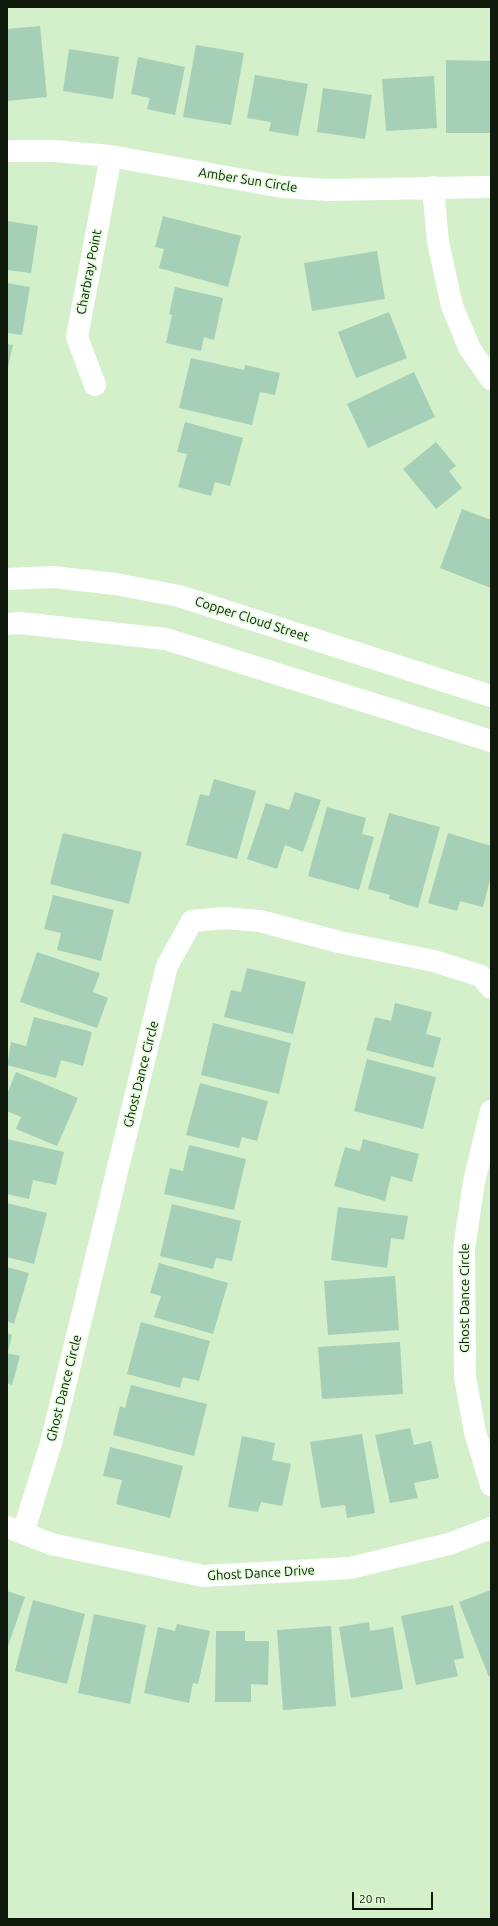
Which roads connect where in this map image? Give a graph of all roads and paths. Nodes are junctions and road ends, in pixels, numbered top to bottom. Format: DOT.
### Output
graph roads {
  1 [pos="7,151"];
  2 [pos="111,156"];
  3 [pos="433,187"];
  4 [pos="491,187"];
  5 [pos="491,379"];
  6 [pos="95,384"];
  7 [pos="7,578"];
  8 [pos="7,624"];
  9 [pos="491,696"];
  10 [pos="491,741"];
  11 [pos="491,988"];
  12 [pos="491,1111"];
  13 [pos="491,1485"];
  14 [pos="491,1528"];
  15 [pos="15,1530"];
  1 -- 2 [label="street, Amber Sun Circle"];
  2 -- 3 [label="street, Amber Sun Circle"];
  2 -- 6 [label="street, Charbray Point"];
  3 -- 4 [label="street, Amber Sun Circle"];
  3 -- 5 [label="street"];
  7 -- 9 [label="street, Copper Cloud Street"];
  8 -- 10 [label="street"];
  11 -- 15 [label="street, Ghost Dance Circle"];
  12 -- 13 [label="street, Ghost Dance Circle"];
  14 -- 15 [label="street, Ghost Dance Drive"];
}
